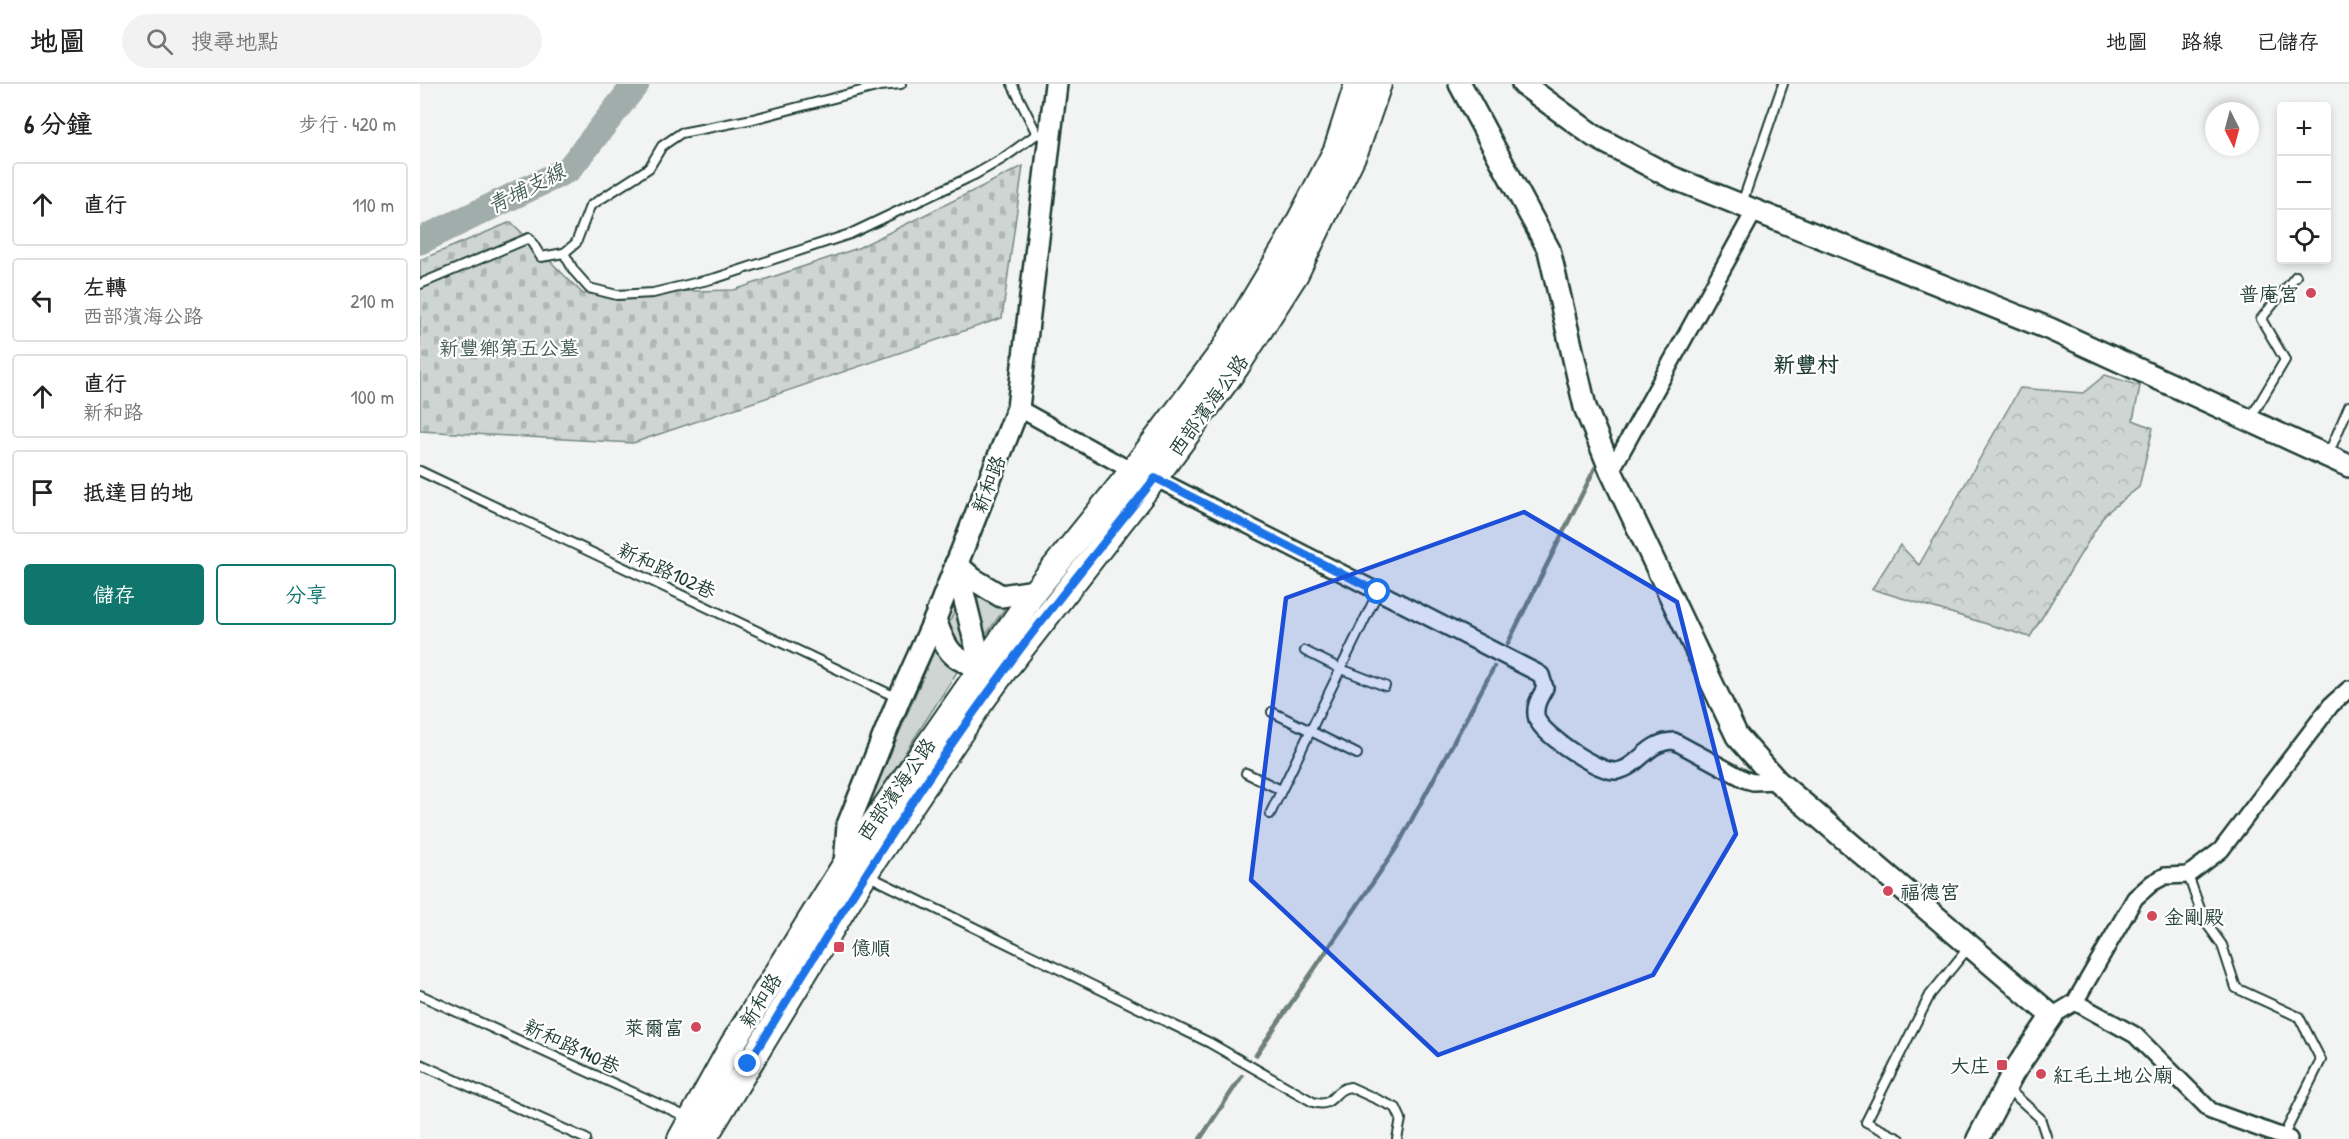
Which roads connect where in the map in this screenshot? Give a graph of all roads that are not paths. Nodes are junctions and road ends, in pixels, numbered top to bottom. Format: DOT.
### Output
graph roads {
  1 [pos="901,84"];
  2 [pos="1012,84"];
  3 [pos="1056,84"];
  4 [pos="1357,84"];
  5 [pos="1379,84"];
  6 [pos="1460,84"];
  7 [pos="1523,84"];
  8 [pos="1783,84"];
  9 [pos="1044,131"];
  10 [pos="1749,208"];
  11 [pos="564,253"];
  12 [pos="2296,276"];
  13 [pos="420,284"];
  14 [pos="2349,406"];
  15 [pos="1018,408"];
  16 [pos="2250,421"];
  17 [pos="2327,456"];
  18 [pos="2349,466"];
  19 [pos="420,471"];
  20 [pos="1132,471"];
  21 [pos="1611,471"];
  22 [pos="1155,478"];
  23 [pos="956,564"];
  24 [pos="1035,591"];
  25 [pos="1378,592"];
  26 [pos="935,619"];
  27 [pos="1305,651"];
  28 [pos="992,668"];
  29 [pos="1341,669"];
  30 [pos="1385,686"];
  31 [pos="2349,689"];
  32 [pos="900,699"];
  33 [pos="1272,712"];
  34 [pos="1310,732"];
  35 [pos="1357,754"];
  36 [pos="1246,773"];
  37 [pos="1778,781"];
  38 [pos="1281,790"];
  39 [pos="1270,814"];
  40 [pos="855,869"];
  41 [pos="2188,875"];
  42 [pos="1970,945"];
  43 [pos="420,995"];
  44 [pos="2075,1002"];
  45 [pos="2052,1016"];
  46 [pos="420,1064"];
  47 [pos="2005,1087"];
  48 [pos="696,1131"];
  49 [pos="2286,1138"];
  50 [pos="586,1139"];
  51 [pos="1397,1139"];
  52 [pos="1900,1139"];
  53 [pos="1978,1139"];
  54 [pos="2047,1139"];
  1 -- 11 [label="lane"];
  2 -- 9 [label="lane"];
  3 -- 9 [label="street, 新和路"];
  4 -- 20 [label="main road, 西部濱海公路"];
  5 -- 22 [label="main road, 西部濱海公路"];
  6 -- 21 [label="street"];
  7 -- 10 [label="street"];
  8 -- 10 [label="lane"];
  9 -- 11 [label="lane"];
  9 -- 15 [label="street, 新和路"];
  10 -- 16 [label="street"];
  10 -- 21 [label="street"];
  11 -- 13 [label="lane"];
  12 -- 16 [label="lane"];
  14 -- 17 [label="lane"];
  15 -- 20 [label="street"];
  15 -- 23 [label="street, 新和路"];
  16 -- 17 [label="street"];
  17 -- 18 [label="street"];
  19 -- 32 [label="lane, 新和路102巷"];
  20 -- 22 [label="street"];
  20 -- 24 [label="main road, 西部濱海公路"];
  21 -- 37 [label="street"];
  22 -- 25 [label="street"];
  22 -- 28 [label="main road, 西部濱海公路"];
  23 -- 24 [label="street"];
  23 -- 26 [label="street, 新和路"];
  23 -- 28 [label="street"];
  24 -- 28 [label="main road, 西部濱海公路"];
  25 -- 29 [label="lane"];
  25 -- 37 [label="street"];
  26 -- 28 [label="street"];
  26 -- 32 [label="street, 新和路"];
  27 -- 29 [label="lane"];
  28 -- 40 [label="main road, 西部濱海公路"];
  28 -- 40 [label="main road, 西部濱海公路"];
  29 -- 30 [label="lane"];
  29 -- 34 [label="lane"];
  31 -- 41 [label="street"];
  32 -- 40 [label="street, 新和路"];
  33 -- 34 [label="lane"];
  34 -- 35 [label="lane"];
  34 -- 38 [label="lane"];
  36 -- 38 [label="lane"];
  37 -- 42 [label="street"];
  38 -- 39 [label="lane"];
  40 -- 48 [label="main road, 新和路"];
  40 -- 51 [label="lane"];
  41 -- 44 [label="street"];
  41 -- 49 [label="lane"];
  42 -- 45 [label="street"];
  42 -- 52 [label="lane"];
  43 -- 48 [label="lane, 新和路140巷"];
  44 -- 45 [label="street"];
  44 -- 49 [label="street"];
  45 -- 47 [label="street"];
  46 -- 50 [label="lane"];
  47 -- 53 [label="street"];
  47 -- 54 [label="lane"];
}
